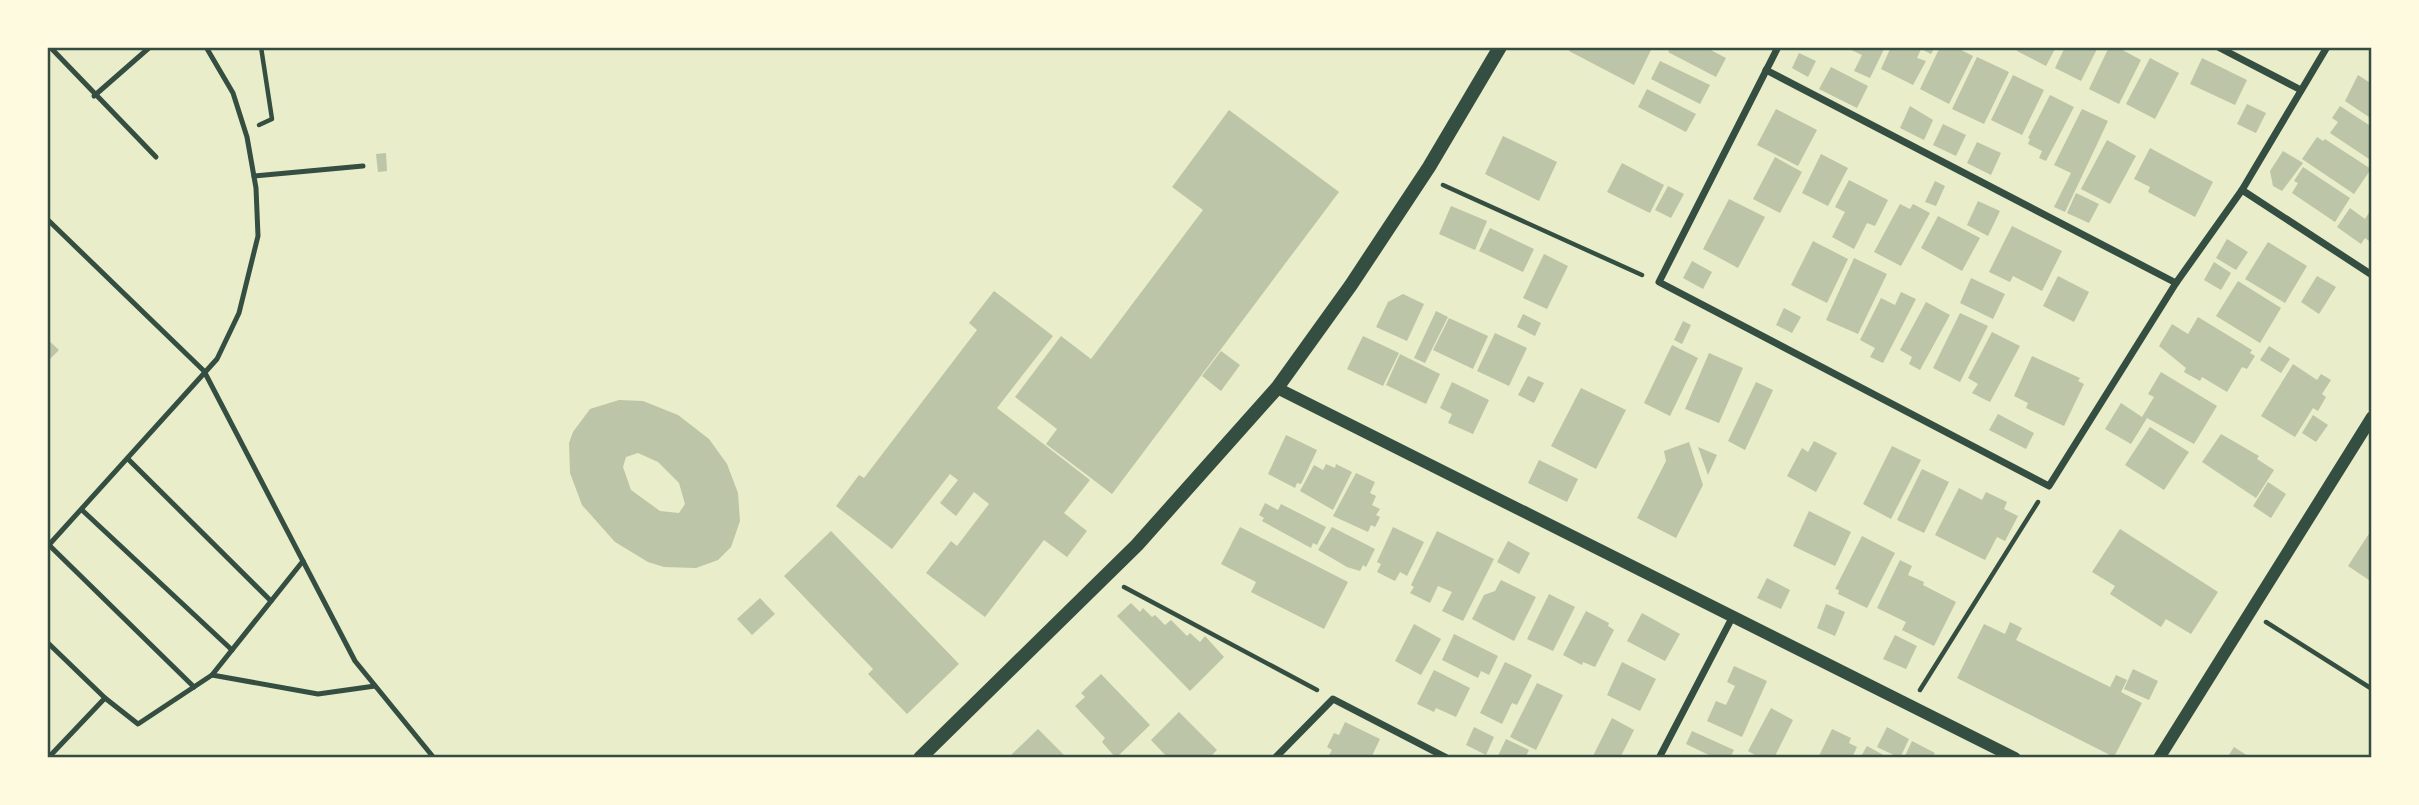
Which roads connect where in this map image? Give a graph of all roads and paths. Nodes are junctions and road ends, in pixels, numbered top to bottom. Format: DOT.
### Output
graph roads {
  1 [pos="50,47"];
  2 [pos="150,47"];
  3 [pos="205,47"];
  4 [pos="261,47"];
  5 [pos="1500,47"];
  6 [pos="1778,47"];
  7 [pos="2218,47"];
  8 [pos="2328,47"];
  9 [pos="1766,70"];
  10 [pos="2301,90"];
  11 [pos="94,96"];
  12 [pos="245,132"];
  13 [pos="156,157"];
  14 [pos="363,166"];
  15 [pos="254,176"];
  16 [pos="1423,176"];
  17 [pos="2242,190"];
  18 [pos="47,219"];
  19 [pos="2372,275"];
  20 [pos="1659,282"];
  21 [pos="2176,283"];
  22 [pos="204,371"];
  23 [pos="1277,388"];
  24 [pos="2372,417"];
  25 [pos="128,459"];
  26 [pos="2049,486"];
  27 [pos="82,510"];
  28 [pos="48,546"];
  29 [pos="303,561"];
  30 [pos="1105,576"];
  31 [pos="271,601"];
  32 [pos="2250,611"];
  33 [pos="1733,616"];
  34 [pos="47,642"];
  35 [pos="54,649"];
  36 [pos="232,650"];
  37 [pos="47,656"];
  38 [pos="212,676"];
  39 [pos="375,685"];
  40 [pos="194,687"];
  41 [pos="2372,689"];
  42 [pos="106,698"];
  43 [pos="1333,699"];
  44 [pos="1910,705"];
  45 [pos="48,758"];
  46 [pos="434,758"];
  47 [pos="920,758"];
  48 [pos="1275,758"];
  49 [pos="1447,758"];
  50 [pos="1659,758"];
  51 [pos="2015,758"];
  52 [pos="2159,758"];
  1 -- 11 [label="lane"];
  2 -- 11 [label="lane"];
  3 -- 12 [label="lane"];
  4 -- 12 [label="path"];
  5 -- 16 [label="main road"];
  6 -- 9 [label="street"];
  7 -- 10 [label="street"];
  8 -- 10 [label="street"];
  9 -- 20 [label="street"];
  9 -- 21 [label="street"];
  10 -- 17 [label="street"];
  11 -- 13 [label="lane"];
  12 -- 15 [label="lane"];
  14 -- 15 [label="lane"];
  15 -- 22 [label="lane"];
  16 -- 20 [label="path"];
  16 -- 23 [label="main road"];
  17 -- 19 [label="street"];
  17 -- 21 [label="street"];
  18 -- 22 [label="lane"];
  20 -- 26 [label="street"];
  21 -- 26 [label="street"];
  22 -- 25 [label="lane"];
  22 -- 29 [label="lane"];
  23 -- 30 [label="main road"];
  23 -- 33 [label="street"];
  24 -- 32 [label="street"];
  25 -- 27 [label="lane"];
  25 -- 31 [label="lane"];
  26 -- 44 [label="path"];
  27 -- 28 [label="lane"];
  27 -- 36 [label="lane"];
  28 -- 40 [label="lane"];
  29 -- 31 [label="lane"];
  29 -- 39 [label="lane"];
  30 -- 43 [label="path"];
  30 -- 47 [label="main road"];
  31 -- 36 [label="lane"];
  32 -- 41 [label="path"];
  32 -- 52 [label="street"];
  33 -- 44 [label="street"];
  33 -- 50 [label="street"];
  34 -- 35 [label="lane"];
  35 -- 37 [label="lane"];
  35 -- 42 [label="lane"];
  36 -- 38 [label="lane"];
  38 -- 39 [label="lane"];
  38 -- 40 [label="lane"];
  39 -- 46 [label="lane"];
  40 -- 42 [label="lane"];
  42 -- 45 [label="lane"];
  43 -- 48 [label="street"];
  43 -- 49 [label="street"];
  44 -- 51 [label="street"];
}
